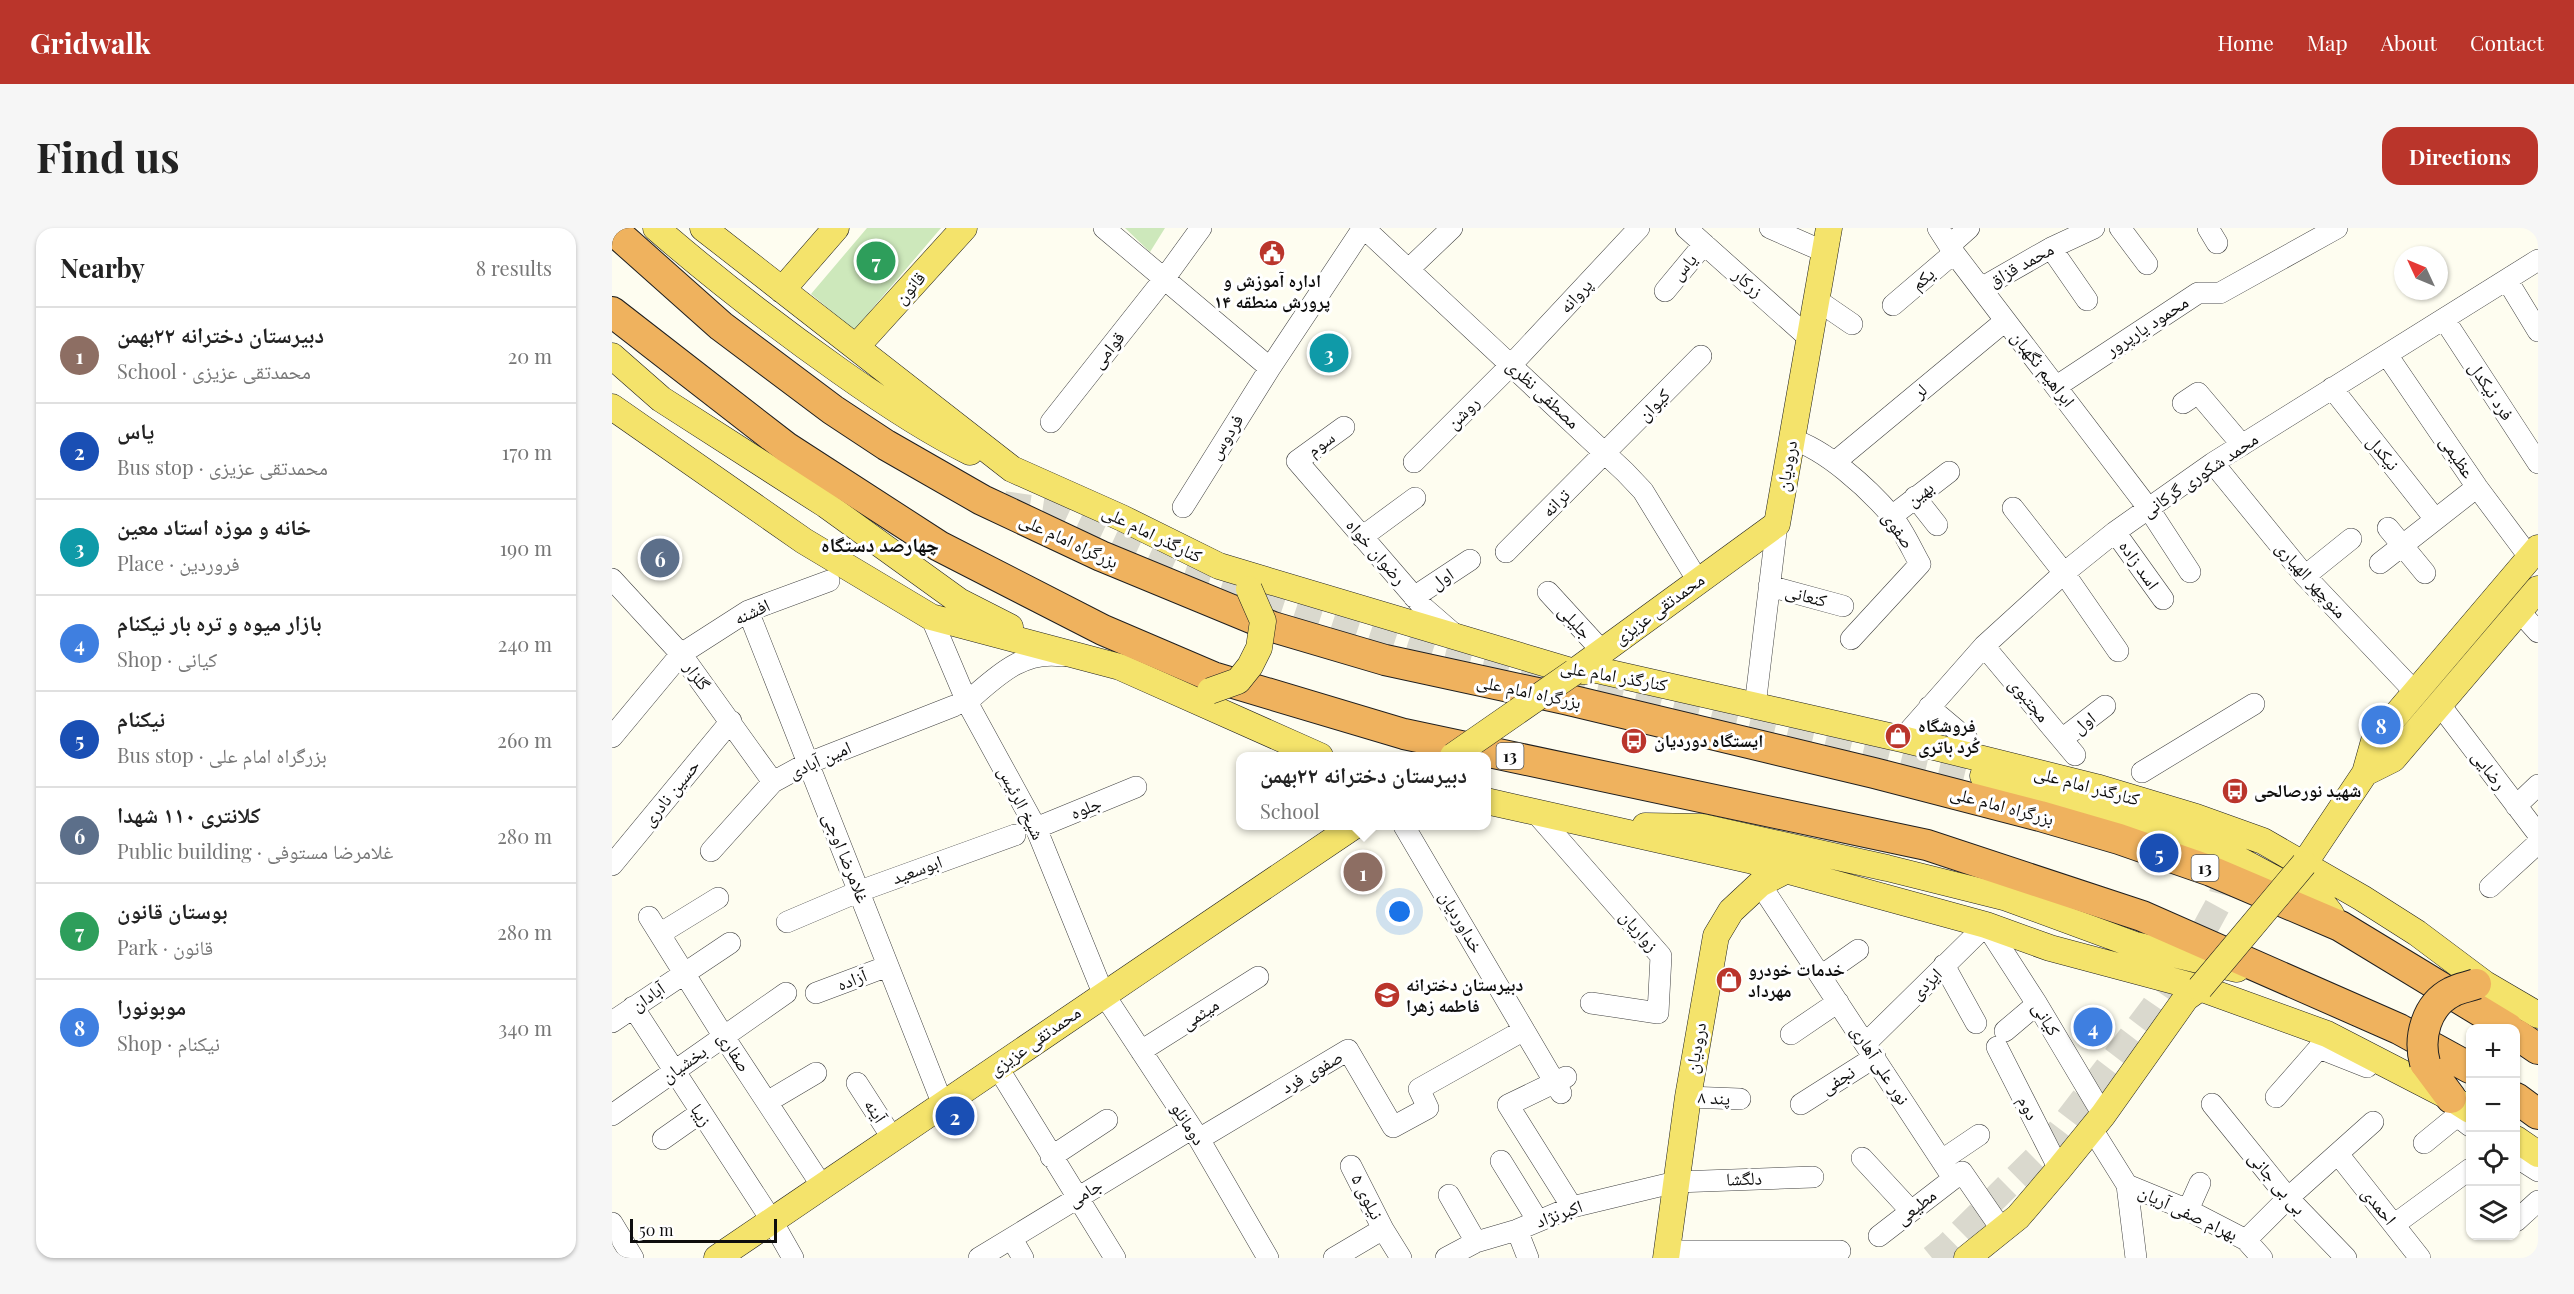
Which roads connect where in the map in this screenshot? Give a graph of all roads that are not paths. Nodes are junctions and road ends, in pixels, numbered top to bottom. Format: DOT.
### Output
graph roads {
  1 [pos="656,228"];
  2 [pos="703,228"];
  3 [pos="836,228"];
  4 [pos="964,228"];
  5 [pos="1104,228"];
  6 [pos="1201,228"];
  7 [pos="1363,228"];
  8 [pos="1452,228"];
  9 [pos="1640,228"];
  10 [pos="1686,228"];
  11 [pos="1770,228"];
  12 [pos="1969,228"];
  13 [pos="2094,228"];
  14 [pos="2120,228"];
  15 [pos="2337,228"];
  16 [pos="612,229"];
  17 [pos="1827,240"];
  18 [pos="1947,242"];
  19 [pos="1704,244"];
  20 [pos="2051,248"];
  21 [pos="2538,260"];
  22 [pos="2147,264"];
  23 [pos="1409,268"];
  24 [pos="1164,279"];
  25 [pos="2507,280"];
  26 [pos="1980,288"];
  27 [pos="782,290"];
  28 [pos="1665,291"];
  29 [pos="1817,300"];
  30 [pos="2087,300"];
  31 [pos="1893,304"];
  32 [pos="612,312"];
  33 [pos="2445,319"];
  34 [pos="2005,321"];
  35 [pos="1852,324"];
  36 [pos="2538,331"];
  37 [pos="1809,338"];
  38 [pos="856,347"];
  39 [pos="2387,355"];
  40 [pos="612,356"];
  41 [pos="1701,356"];
  42 [pos="1512,364"];
  43 [pos="1270,368"];
  44 [pos="2057,386"];
  45 [pos="2331,388"];
  46 [pos="2183,403"];
  47 [pos="612,407"];
  48 [pos="1051,422"];
  49 [pos="1344,427"];
  50 [pos="1791,438"];
  51 [pos="2242,445"];
  52 [pos="1606,453"];
  53 [pos="1297,461"];
  54 [pos="1414,462"];
  55 [pos="1834,462"];
  56 [pos="2213,463"];
  57 [pos="2538,463"];
  58 [pos="1012,469"];
  59 [pos="1949,472"];
  60 [pos="2477,487"];
  61 [pos="1915,497"];
  62 [pos="1416,498"];
  63 [pos="1183,507"];
  64 [pos="2013,508"];
  65 [pos="2149,509"];
  66 [pos="1892,516"];
  67 [pos="2435,519"];
  68 [pos="1777,524"];
  69 [pos="1937,525"];
  70 [pos="2388,528"];
  71 [pos="2115,532"];
  72 [pos="1362,537"];
  73 [pos="2351,539"];
  74 [pos="2402,545"];
  75 [pos="1506,552"];
  76 [pos="2534,553"];
  77 [pos="1470,560"];
  78 [pos="2380,563"];
  79 [pos="1219,566"];
  80 [pos="2190,572"];
  81 [pos="2064,573"];
  82 [pos="2425,573"];
  83 [pos="2305,576"];
  84 [pos="829,581"];
  85 [pos="1698,581"];
  86 [pos="1769,586"];
  87 [pos="2538,589"];
  88 [pos="616,592"];
  89 [pos="1548,592"];
  90 [pos="1414,597"];
  91 [pos="2163,599"];
  92 [pos="1843,606"];
  93 [pos="747,611"];
  94 [pos="2519,611"];
  95 [pos="931,617"];
  96 [pos="2538,632"];
  97 [pos="1459,639"];
  98 [pos="1851,639"];
  99 [pos="1984,646"];
  100 [pos="1055,649"];
  101 [pos="1602,651"];
  102 [pos="2118,651"];
  103 [pos="681,654"];
  104 [pos="1120,667"];
  105 [pos="1574,672"];
  106 [pos="1153,681"];
  107 [pos="2415,692"];
  108 [pos="961,704"];
  109 [pos="2254,704"];
  110 [pos="2440,705"];
  111 [pos="1755,706"];
  112 [pos="2105,706"];
  113 [pos="1929,707"];
  114 [pos="1507,718"];
  115 [pos="730,721"];
  116 [pos="612,737"];
  117 [pos="1902,739"];
  118 [pos="1967,739"];
  119 [pos="2068,747"];
  120 [pos="1311,752"];
  121 [pos="1459,752"];
  122 [pos="1489,752"];
  123 [pos="1489,752"];
  124 [pos="1491,752"];
  125 [pos="806,764"];
  126 [pos="2142,772"];
  127 [pos="2365,773"];
  128 [pos="773,782"];
  129 [pos="2538,785"];
  130 [pos="1136,787"];
  131 [pos="1491,802"];
  132 [pos="2516,806"];
  133 [pos="1535,812"];
  134 [pos="1597,826"];
  135 [pos="1036,828"];
  136 [pos="1330,830"];
  137 [pos="1347,830"];
  138 [pos="1407,830"];
  139 [pos="2538,834"];
  140 [pos="1015,835"];
  141 [pos="2538,843"];
  142 [pos="711,851"];
  143 [pos="1314,853"];
  144 [pos="2304,864"];
  145 [pos="612,865"];
  146 [pos="1787,870"];
  147 [pos="1760,884"];
  148 [pos="2490,887"];
  149 [pos="860,891"];
  150 [pos="718,898"];
  151 [pos="787,922"];
  152 [pos="1986,925"];
  153 [pos="2340,926"];
  154 [pos="730,943"];
  155 [pos="1858,950"];
  156 [pos="1944,965"];
  157 [pos="888,966"];
  158 [pos="685,973"];
  159 [pos="1821,976"];
  160 [pos="1258,977"];
  161 [pos="2295,982"];
  162 [pos="2480,984"];
  163 [pos="2200,988"];
  164 [pos="786,993"];
  165 [pos="816,993"];
  166 [pos="1103,993"];
  167 [pos="1838,1002"];
  168 [pos="1591,1003"];
  169 [pos="2037,1004"];
  170 [pos="633,1007"];
  171 [pos="2538,1015"];
  172 [pos="612,1022"];
  173 [pos="1976,1023"];
  174 [pos="2500,1024"];
  175 [pos="1524,1030"];
  176 [pos="1791,1034"];
  177 [pos="724,1037"];
  178 [pos="2520,1037"];
  179 [pos="2538,1049"];
  180 [pos="1870,1050"];
  181 [pos="1142,1051"];
  182 [pos="2466,1066"];
  183 [pos="998,1068"];
  184 [pos="674,1071"];
  185 [pos="816,1073"];
  186 [pos="857,1083"];
  187 [pos="2276,1096"];
  188 [pos="1688,1097"];
  189 [pos="1740,1099"];
  190 [pos="2520,1101"];
  191 [pos="767,1102"];
  192 [pos="1801,1104"];
  193 [pos="2212,1104"];
  194 [pos="943,1105"];
  195 [pos="2462,1112"];
  196 [pos="700,1113"];
  197 [pos="2538,1114"];
  198 [pos="612,1115"];
  199 [pos="1107,1120"];
  200 [pos="2373,1122"];
  201 [pos="2100,1126"];
  202 [pos="1195,1134"];
  203 [pos="1979,1135"];
  204 [pos="663,1139"];
  205 [pos="893,1139"];
  206 [pos="2520,1142"];
  207 [pos="2424,1143"];
  208 [pos="2338,1154"];
  209 [pos="2538,1154"];
  210 [pos="1051,1157"];
  211 [pos="1862,1158"];
  212 [pos="2520,1160"];
  213 [pos="1502,1161"];
  214 [pos="1351,1166"];
  215 [pos="1948,1169"];
  216 [pos="2059,1169"];
  217 [pos="2538,1171"];
  218 [pos="2466,1172"];
  219 [pos="1813,1177"];
  220 [pos="1676,1182"];
  221 [pos="2200,1183"];
  222 [pos="2127,1185"];
  223 [pos="822,1186"];
  224 [pos="1449,1195"];
  225 [pos="1076,1198"];
  226 [pos="2288,1198"];
  227 [pos="2538,1201"];
  228 [pos="1572,1207"];
  229 [pos="2188,1210"];
  230 [pos="1911,1211"];
  231 [pos="2520,1217"];
  232 [pos="772,1221"];
  233 [pos="1538,1221"];
  234 [pos="612,1223"];
  235 [pos="2395,1224"];
  236 [pos="1383,1229"];
  237 [pos="1516,1230"];
  238 [pos="2002,1230"];
  239 [pos="1879,1236"];
  240 [pos="1012,1239"];
  241 [pos="2246,1240"];
  242 [pos="1476,1242"];
  243 [pos="1840,1251"];
  244 [pos="1666,1254"];
  245 [pos="1264,1257"];
  246 [pos="633,1258"];
  247 [pos="717,1258"];
  248 [pos="793,1258"];
  249 [pos="979,1258"];
  250 [pos="1023,1258"];
  251 [pos="1115,1258"];
  252 [pos="1334,1258"];
  253 [pos="1401,1258"];
  254 [pos="1446,1258"];
  255 [pos="1528,1258"];
  256 [pos="1967,1258"];
  257 [pos="1983,1258"];
  258 [pos="2136,1258"];
  259 [pos="2262,1258"];
  260 [pos="2346,1258"];
  261 [pos="2420,1258"];
  1 -- 58 [label="main road"];
  2 -- 27 [label="main road, کنارگذر امام علی"];
  3 -- 27 [label="main road"];
  4 -- 38 [label="main road, قانون"];
  5 -- 24 [label="street"];
  6 -- 24 [label="street, قوامی"];
  7 -- 23 [label="street, مصطفی نظری"];
  7 -- 43 [label="street, فردوس"];
  8 -- 23 [label="street"];
  9 -- 42 [label="street, پروانه"];
  10 -- 19 [label="street, زرکار"];
  11 -- 17 [label="street"];
  12 -- 18 [label="street, یکم"];
  13 -- 20 [label="street, محمد قزاق"];
  14 -- 22 [label="street"];
  15 -- 44 [label="street, محمود یارپرور"];
  16 -- 153 [label="highway, بزرگراه امام علی / 13"];
  17 -- 29 [label="main road, درودیان"];
  18 -- 26 [label="street, ابراهیم نگهبان"];
  18 -- 31 [label="street, یکم"];
  19 -- 28 [label="street, یاس"];
  19 -- 37 [label="street, زرکار"];
  20 -- 26 [label="street, محمد قزاق"];
  20 -- 30 [label="street"];
  21 -- 25 [label="street, محمد شکوری گرکانی"];
  23 -- 42 [label="street, مصطفی نظری"];
  24 -- 43 [label="street"];
  24 -- 48 [label="street, قوامی"];
  25 -- 33 [label="street, محمد شکوری گرکانی"];
  25 -- 36 [label="street"];
  26 -- 34 [label="street, ابراهیم نگهبان"];
  27 -- 38 [label="main road, کنارگذر امام علی"];
  29 -- 35 [label="street"];
  29 -- 37 [label="main road, درودیان"];
  32 -- 122 [label="highway, 13"];
  33 -- 39 [label="street, محمد شکوری گرکانی"];
  33 -- 57 [label="street, فرد نیکدل"];
  34 -- 44 [label="street, ابراهیم نگهبان"];
  34 -- 55 [label="street, لر"];
  37 -- 50 [label="main road, درودیان"];
  38 -- 58 [label="main road, کنارگذر امام علی"];
  39 -- 45 [label="street, محمد شکوری گرکانی"];
  39 -- 60 [label="street, عظیمی"];
  40 -- 100 [label="main road"];
  41 -- 52 [label="street, کیوان"];
  42 -- 52 [label="street, مصطفی نظری"];
  42 -- 54 [label="street, روشن"];
  43 -- 63 [label="street, فردوس"];
  44 -- 65 [label="street, ابراهیم نگهبان"];
  45 -- 51 [label="street, محمد شکوری گرکانی"];
  45 -- 67 [label="street, نیکدل"];
  46 -- 51 [label="street"];
  47 -- 95 [label="main road"];
  49 -- 53 [label="street, سوم"];
  50 -- 55 [label="street, صفوی"];
  50 -- 68 [label="main road, درودیان"];
  51 -- 56 [label="street, محمد شکوری گرکانی"];
  52 -- 75 [label="street, ترانه"];
  52 -- 85 [label="street, مصطفی نظری"];
  53 -- 72 [label="street, رضوان خواه"];
  55 -- 66 [label="street, صفوی"];
  56 -- 65 [label="street, محمد شکوری گرکانی"];
  56 -- 83 [label="street, منوچهر الهیاری"];
  58 -- 79 [label="main road, کنارگذر امام علی"];
  59 -- 61 [label="street, بهین"];
  60 -- 67 [label="street"];
  60 -- 76 [label="street, عظیمی"];
  61 -- 66 [label="street, بهین"];
  61 -- 69 [label="street"];
  62 -- 72 [label="street"];
  64 -- 81 [label="street"];
  65 -- 71 [label="street, محمد شکوری گرکانی"];
  65 -- 80 [label="street, ابراهیم نگهبان"];
  66 -- 98 [label="street, صفوی"];
  67 -- 74 [label="street"];
  68 -- 85 [label="main road, محمدتقی عزیزی"];
  68 -- 86 [label="street, درودیان"];
  70 -- 74 [label="street"];
  71 -- 81 [label="street, محمد شکوری گرکانی"];
  71 -- 91 [label="street, اسد زاده"];
  72 -- 90 [label="street, رضوان خواه"];
  73 -- 83 [label="street"];
  74 -- 78 [label="street"];
  74 -- 82 [label="street"];
  76 -- 107 [label="main road"];
  77 -- 90 [label="street, اول"];
  79 -- 97 [label="main road, کنارگذر امام علی"];
  79 -- 106 [label="main road, bridge"];
  81 -- 99 [label="street, محمد شکوری گرکانی"];
  81 -- 102 [label="street"];
  83 -- 107 [label="street, منوچهر الهیاری"];
  84 -- 93 [label="street, افشنه"];
  85 -- 101 [label="main road, محمدتقی عزیزی"];
  86 -- 92 [label="street, کنعانی"];
  86 -- 111 [label="street, درودیان"];
  87 -- 94 [label="main road"];
  88 -- 103 [label="street, گلزار"];
  89 -- 101 [label="street, جلیلی"];
  90 -- 97 [label="street, رضوان خواه"];
  93 -- 103 [label="street, افشنه"];
  93 -- 125 [label="street, غلامرضا اوجی"];
  94 -- 96 [label="street"];
  94 -- 110 [label="main road"];
  95 -- 100 [label="main road"];
  95 -- 108 [label="street, شیخ الرئیس"];
  97 -- 105 [label="main road, کنارگذر امام علی"];
  99 -- 113 [label="street, محمد شکوری گرکانی"];
  99 -- 119 [label="street, مجتبوی"];
  100 -- 104 [label="main road"];
  101 -- 105 [label="main road, محمدتقی عزیزی"];
  103 -- 115 [label="street, گلزار"];
  103 -- 116 [label="street, افشنه"];
  104 -- 106 [label="main road"];
  104 -- 108 [label="street"];
  105 -- 111 [label="main road, کنارگذر امام علی"];
  105 -- 114 [label="main road, محمدتقی عزیزی, bridge"];
  105 -- 153 [label="main road"];
  106 -- 120 [label="main road"];
  107 -- 127 [label="main road"];
  108 -- 125 [label="street, امین آبادی"];
  108 -- 135 [label="street, شیخ الرئیس"];
  109 -- 126 [label="street"];
  110 -- 127 [label="main road"];
  110 -- 132 [label="street, رضایی"];
  111 -- 117 [label="main road, کنارگذر امام علی"];
  112 -- 119 [label="street, اول"];
  113 -- 117 [label="street, محمد شکوری گرکانی"];
  113 -- 118 [label="street"];
  114 -- 121 [label="main road, محمدتقی عزیزی, bridge"];
  114 -- 123 [label="main road"];
  115 -- 128 [label="street, گلزار"];
  115 -- 145 [label="street, حسین نادری"];
  117 -- 144 [label="main road, کنارگذر امام علی"];
  124 -- 161 [label="highway, 13"];
  125 -- 128 [label="street, امین آبادی"];
  125 -- 149 [label="street, غلامرضا اوجی"];
  127 -- 144 [label="main road"];
  128 -- 142 [label="street, امین آبادی"];
  129 -- 132 [label="street"];
  130 -- 135 [label="street, جلوه"];
  131 -- 133 [label="main road"];
  132 -- 139 [label="street, رضایی"];
  133 -- 134 [label="main road"];
  133 -- 168 [label="street, زواریان"];
  134 -- 146 [label="main road"];
  134 -- 161 [label="main road"];
  135 -- 166 [label="street, شیخ الرئیس"];
  136 -- 143 [label="main road"];
  137 -- 143 [label="main road, محمدتقی عزیزی"];
  138 -- 175 [label="street, خداوردیان"];
  140 -- 149 [label="street, ابوسعید"];
  141 -- 148 [label="street"];
  143 -- 166 [label="main road, محمدتقی عزیزی"];
  144 -- 162 [label="main road, کنارگذر امام علی"];
  144 -- 163 [label="main road, bridge"];
  146 -- 147 [label="main road, درودیان"];
  146 -- 152 [label="main road"];
  147 -- 159 [label="street, نور علی آهاری"];
  147 -- 188 [label="main road, درودیان"];
  149 -- 151 [label="street, ابوسعید"];
  149 -- 157 [label="street, غلامرضا اوجی"];
  150 -- 158 [label="street, صفاری"];
  152 -- 156 [label="street, ایزدی"];
  152 -- 163 [label="main road"];
  152 -- 169 [label="street, کیانی"];
  153 -- 174 [label="highway, بزرگراه امام علی / 13"];
  154 -- 158 [label="street, آبادان"];
  155 -- 159 [label="street"];
  156 -- 173 [label="street"];
  156 -- 180 [label="street, ایزدی"];
  157 -- 165 [label="street, آزاده"];
  157 -- 194 [label="street, غلامرضا اوجی"];
  158 -- 170 [label="street, آبادان"];
  158 -- 177 [label="street, صفاری"];
  159 -- 167 [label="street, نور علی آهاری"];
  160 -- 181 [label="street, میثمی"];
  161 -- 182 [label="highway, 13"];
  162 -- 171 [label="main road, کنارگذر امام علی"];
  162 -- 195 [label="highway, bridge"];
  163 -- 195 [label="main road"];
  163 -- 201 [label="main road"];
  164 -- 177 [label="street, بخشیان"];
  166 -- 181 [label="street, دومانلو"];
  166 -- 183 [label="main road, محمدتقی عزیزی"];
  167 -- 176 [label="street"];
  167 -- 180 [label="street, نور علی آهاری"];
  169 -- 201 [label="street, کیانی"];
  169 -- 216 [label="street, دوم"];
  170 -- 172 [label="street, آبادان"];
  170 -- 184 [label="street, زیبا"];
  175 -- 202 [label="street, صفوی فرد"];
  175 -- 228 [label="street, خداوردیان"];
  177 -- 184 [label="street, بخشیان"];
  177 -- 191 [label="street, صفاری"];
  178 -- 179 [label="highway"];
  180 -- 192 [label="street, نجفی"];
  180 -- 215 [label="street, نور علی آهاری"];
  181 -- 202 [label="street, دومانلو"];
  183 -- 194 [label="main road, محمدتقی عزیزی"];
  183 -- 210 [label="street"];
  184 -- 196 [label="street, زیبا"];
  184 -- 198 [label="street, بخشیان"];
  185 -- 191 [label="street"];
  186 -- 205 [label="street, آینه"];
  187 -- 195 [label="street"];
  188 -- 189 [label="street, پند ۸"];
  188 -- 220 [label="main road, درودیان"];
  190 -- 197 [label="highway"];
  191 -- 223 [label="street, صفاری"];
  193 -- 226 [label="street, بی بی جانی"];
  194 -- 205 [label="main road, محمدتقی عزیزی"];
  195 -- 207 [label="street"];
  196 -- 204 [label="street"];
  196 -- 232 [label="street, زیبا"];
  199 -- 210 [label="street"];
  200 -- 208 [label="street"];
  201 -- 216 [label="main road"];
  201 -- 222 [label="street, بهرام صفی آریان"];
  201 -- 257 [label="main road"];
  202 -- 225 [label="street, جامی"];
  202 -- 245 [label="street, دومانلو"];
  203 -- 215 [label="street, مطیعی"];
  205 -- 223 [label="main road, محمدتقی عزیزی"];
  206 -- 209 [label="main road"];
  208 -- 226 [label="street"];
  208 -- 235 [label="street, احمدی"];
  210 -- 225 [label="street"];
  211 -- 230 [label="street"];
  212 -- 217 [label="street"];
  213 -- 233 [label="street"];
  214 -- 236 [label="street, نیلوی ۵"];
  215 -- 230 [label="street, مطیعی"];
  215 -- 238 [label="street"];
  216 -- 238 [label="main road"];
  218 -- 235 [label="street"];
  219 -- 220 [label="street, دلگشا"];
  220 -- 228 [label="street, اکبرنژاد"];
  220 -- 244 [label="main road, درودیان"];
  221 -- 229 [label="street"];
  222 -- 229 [label="street, بهرام صفی آریان"];
  222 -- 258 [label="street"];
  223 -- 232 [label="main road, محمدتقی عزیزی"];
  224 -- 242 [label="street"];
  225 -- 240 [label="street, جامی"];
  225 -- 251 [label="street"];
  226 -- 241 [label="street"];
  226 -- 260 [label="street, بی بی جانی"];
  227 -- 231 [label="street"];
  228 -- 233 [label="street, اکبرنژاد"];
  229 -- 241 [label="street, بهرام صفی آریان"];
  230 -- 239 [label="street, مطیعی"];
  232 -- 247 [label="main road, محمدتقی عزیزی"];
  232 -- 248 [label="street, زیبا"];
  233 -- 237 [label="street, اکبرنژاد"];
  234 -- 246 [label="street"];
  235 -- 261 [label="street, احمدی"];
  236 -- 252 [label="street"];
  236 -- 253 [label="street"];
  237 -- 242 [label="street, اکبرنژاد"];
  237 -- 255 [label="street"];
  238 -- 256 [label="main road"];
  240 -- 249 [label="street, جامی"];
  240 -- 250 [label="street"];
  241 -- 259 [label="street, بهرام صفی آریان"];
  242 -- 254 [label="street, اکبرنژاد"];
  243 -- 244 [label="street"];
}
